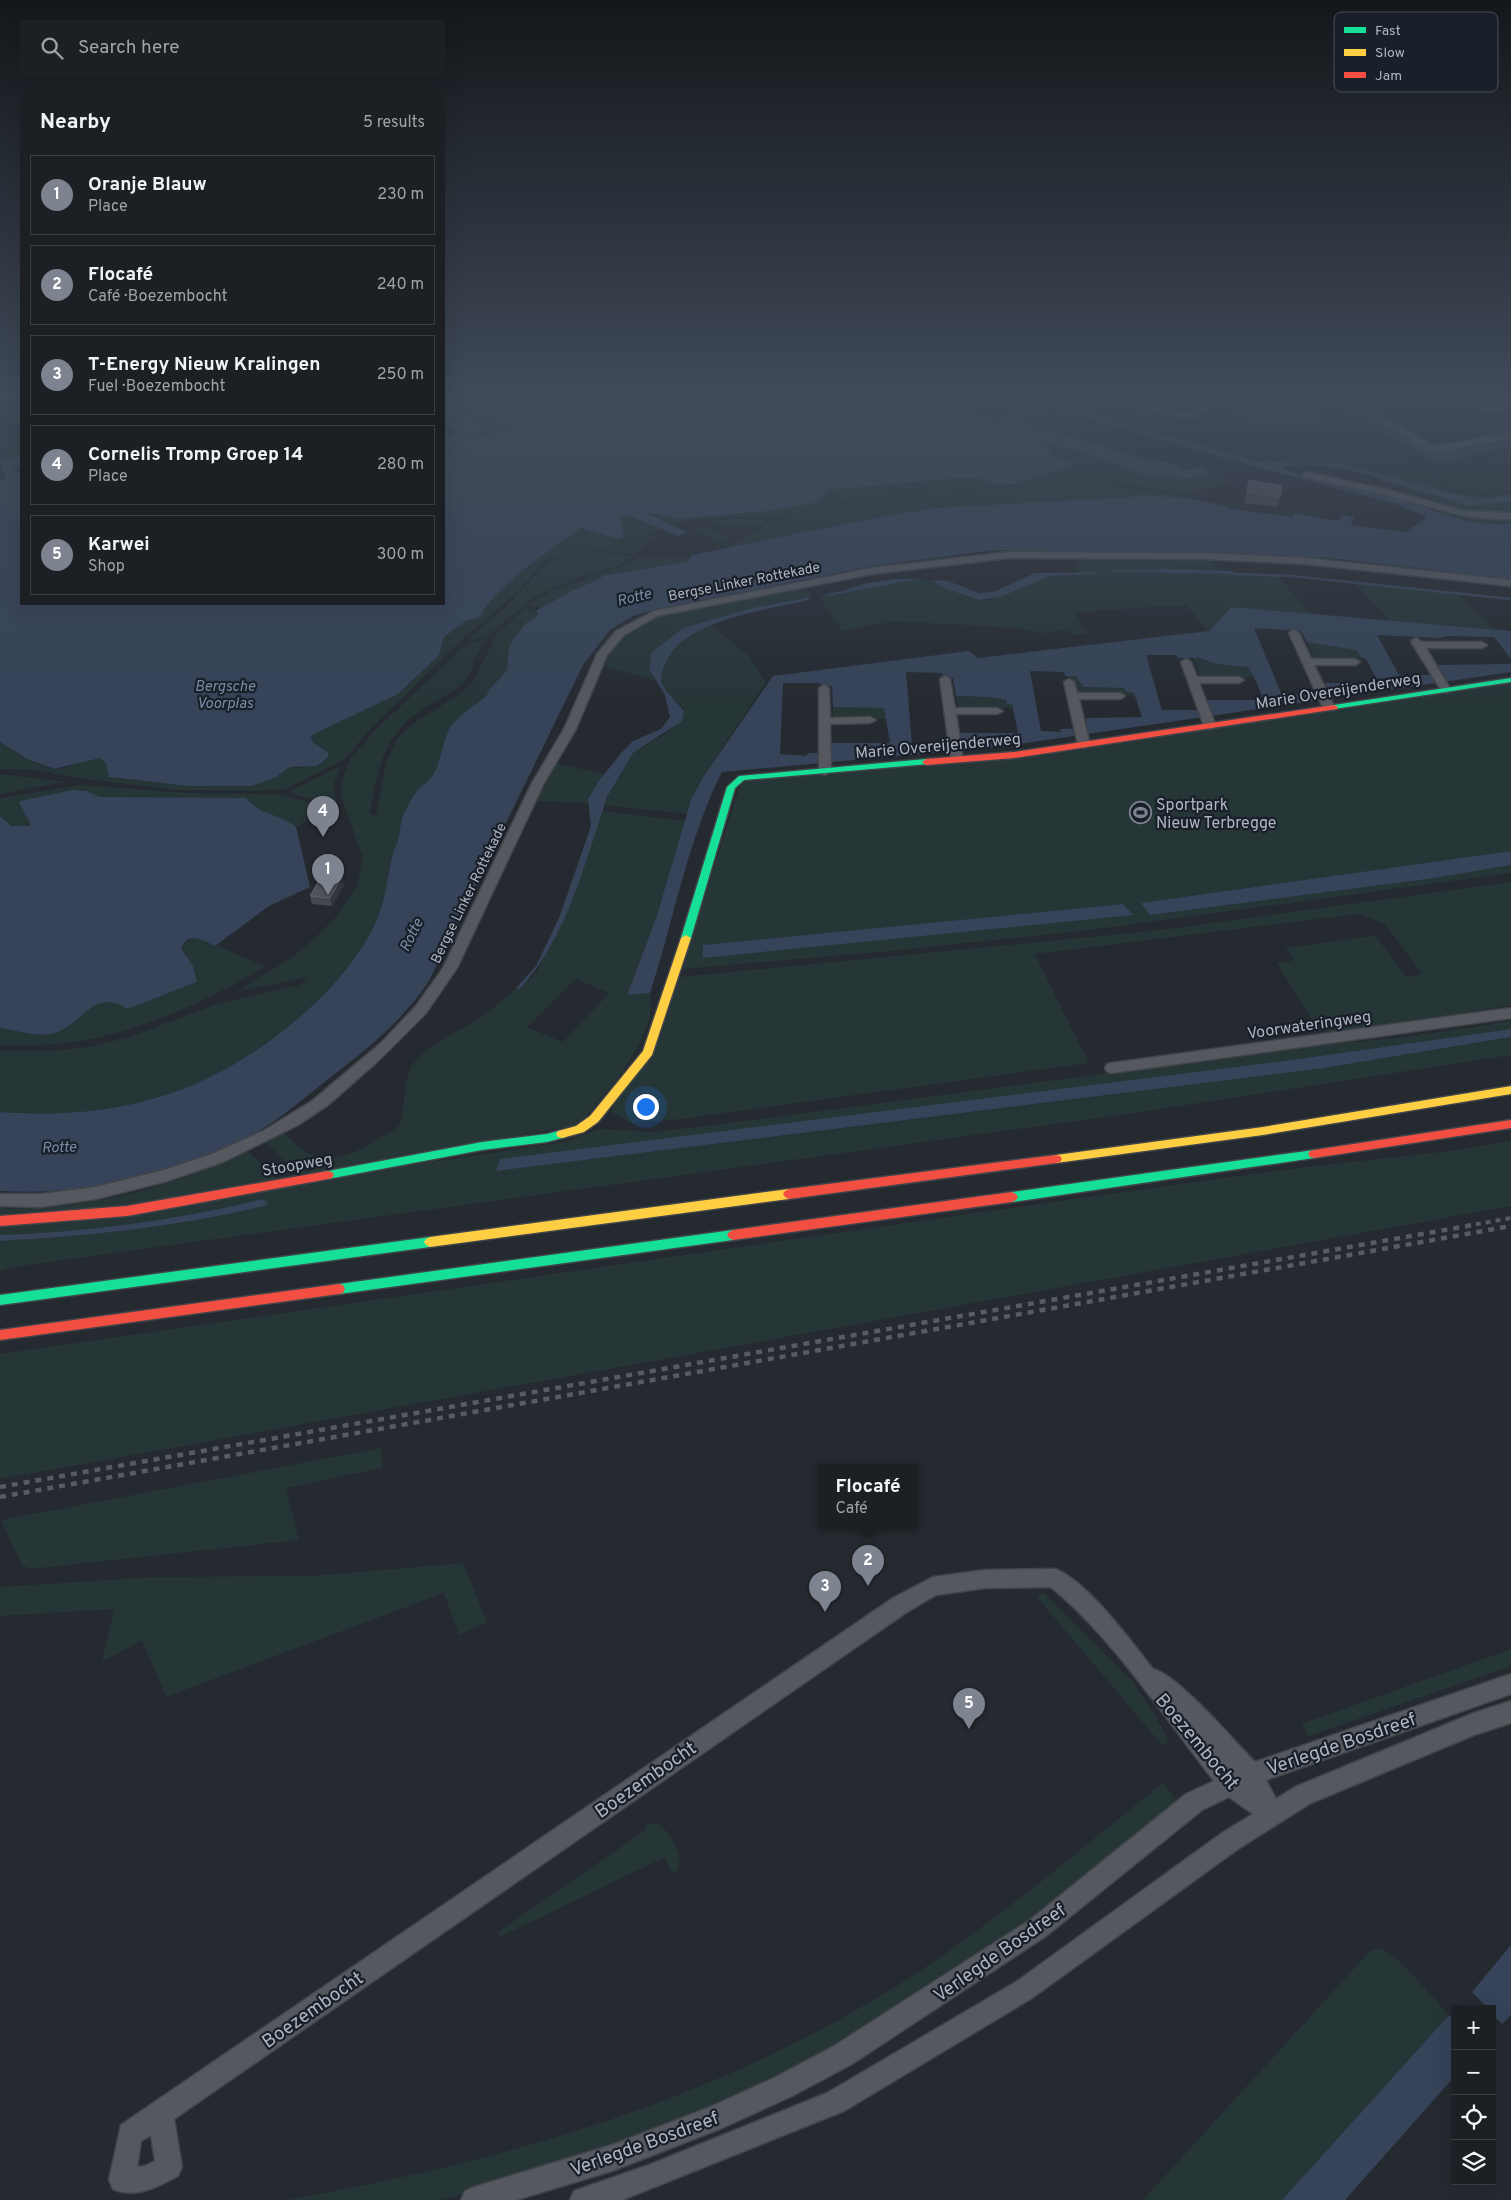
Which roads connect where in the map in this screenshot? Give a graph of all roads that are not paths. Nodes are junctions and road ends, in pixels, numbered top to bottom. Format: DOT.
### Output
graph roads {
  1 [pos="1421,503"];
  2 [pos="1511,516"];
  3 [pos="1511,583"];
  4 [pos="1294,633"];
  5 [pos="1482,645"];
  6 [pos="1186,662"];
  7 [pos="1308,662"];
  8 [pos="1355,662"];
  9 [pos="945,679"];
  10 [pos="1192,680"];
  11 [pos="1238,680"];
  12 [pos="1511,680"];
  13 [pos="1069,682"];
  14 [pos="1444,687"];
  15 [pos="824,688"];
  16 [pos="1073,696"];
  17 [pos="1120,696"];
  18 [pos="1326,700"];
  19 [pos="950,710"];
  20 [pos="997,710"];
  21 [pos="1207,718"];
  22 [pos="870,720"];
  23 [pos="825,721"];
  24 [pos="1082,736"];
  25 [pos="956,752"];
  26 [pos="825,762"];
  27 [pos="1511,1013"];
  28 [pos="1112,1068"];
  29 [pos="1511,1090"];
  30 [pos="594,1119"];
  31 [pos="1511,1124"];
  32 [pos="0,1200"];
  33 [pos="0,1221"];
  34 [pos="0,1300"];
  35 [pos="0,1335"];
  36 [pos="1137,1665"];
  37 [pos="1511,1684"];
  38 [pos="1511,1712"];
  39 [pos="1252,1774"];
  40 [pos="1230,1784"];
  41 [pos="1272,1814"];
  42 [pos="160,2113"];
  43 [pos="474,2200"];
  44 [pos="583,2200"];
  1 -- 2 [label="street"];
  3 -- 32 [label="street, Bergse Linker Rottekade"];
  4 -- 7 [label="street"];
  5 -- 14 [label="street"];
  6 -- 10 [label="street"];
  7 -- 8 [label="street"];
  7 -- 18 [label="street"];
  9 -- 19 [label="street"];
  10 -- 11 [label="street"];
  10 -- 21 [label="street"];
  12 -- 14 [label="main road, Marie Overeijenderweg"];
  13 -- 16 [label="street"];
  14 -- 18 [label="main road, Marie Overeijenderweg"];
  15 -- 23 [label="street"];
  16 -- 17 [label="street"];
  16 -- 24 [label="street"];
  18 -- 21 [label="main road, Marie Overeijenderweg"];
  19 -- 20 [label="street"];
  19 -- 25 [label="street"];
  21 -- 24 [label="main road, Marie Overeijenderweg"];
  22 -- 23 [label="street"];
  23 -- 26 [label="street"];
  24 -- 25 [label="main road, Marie Overeijenderweg"];
  25 -- 26 [label="main road, Marie Overeijenderweg"];
  26 -- 30 [label="main road, Marie Overeijenderweg"];
  27 -- 28 [label="street, Voorwateringweg"];
  29 -- 34 [label="main road"];
  30 -- 33 [label="main road, Stoopweg"];
  31 -- 35 [label="main road"];
  36 -- 39 [label="street, Boezembocht"];
  36 -- 40 [label="street, Boezembocht"];
  36 -- 42 [label="street, Boezembocht"];
  37 -- 39 [label="street, Verlegde Bosdreef"];
  38 -- 41 [label="street, Verlegde Bosdreef"];
  39 -- 40 [label="street, Verlegde Bosdreef"];
  39 -- 41 [label="street, Boezembocht"];
  40 -- 41 [label="street, Boezembocht"];
  40 -- 43 [label="street, Verlegde Bosdreef"];
  41 -- 44 [label="street, Verlegde Bosdreef"];
}
